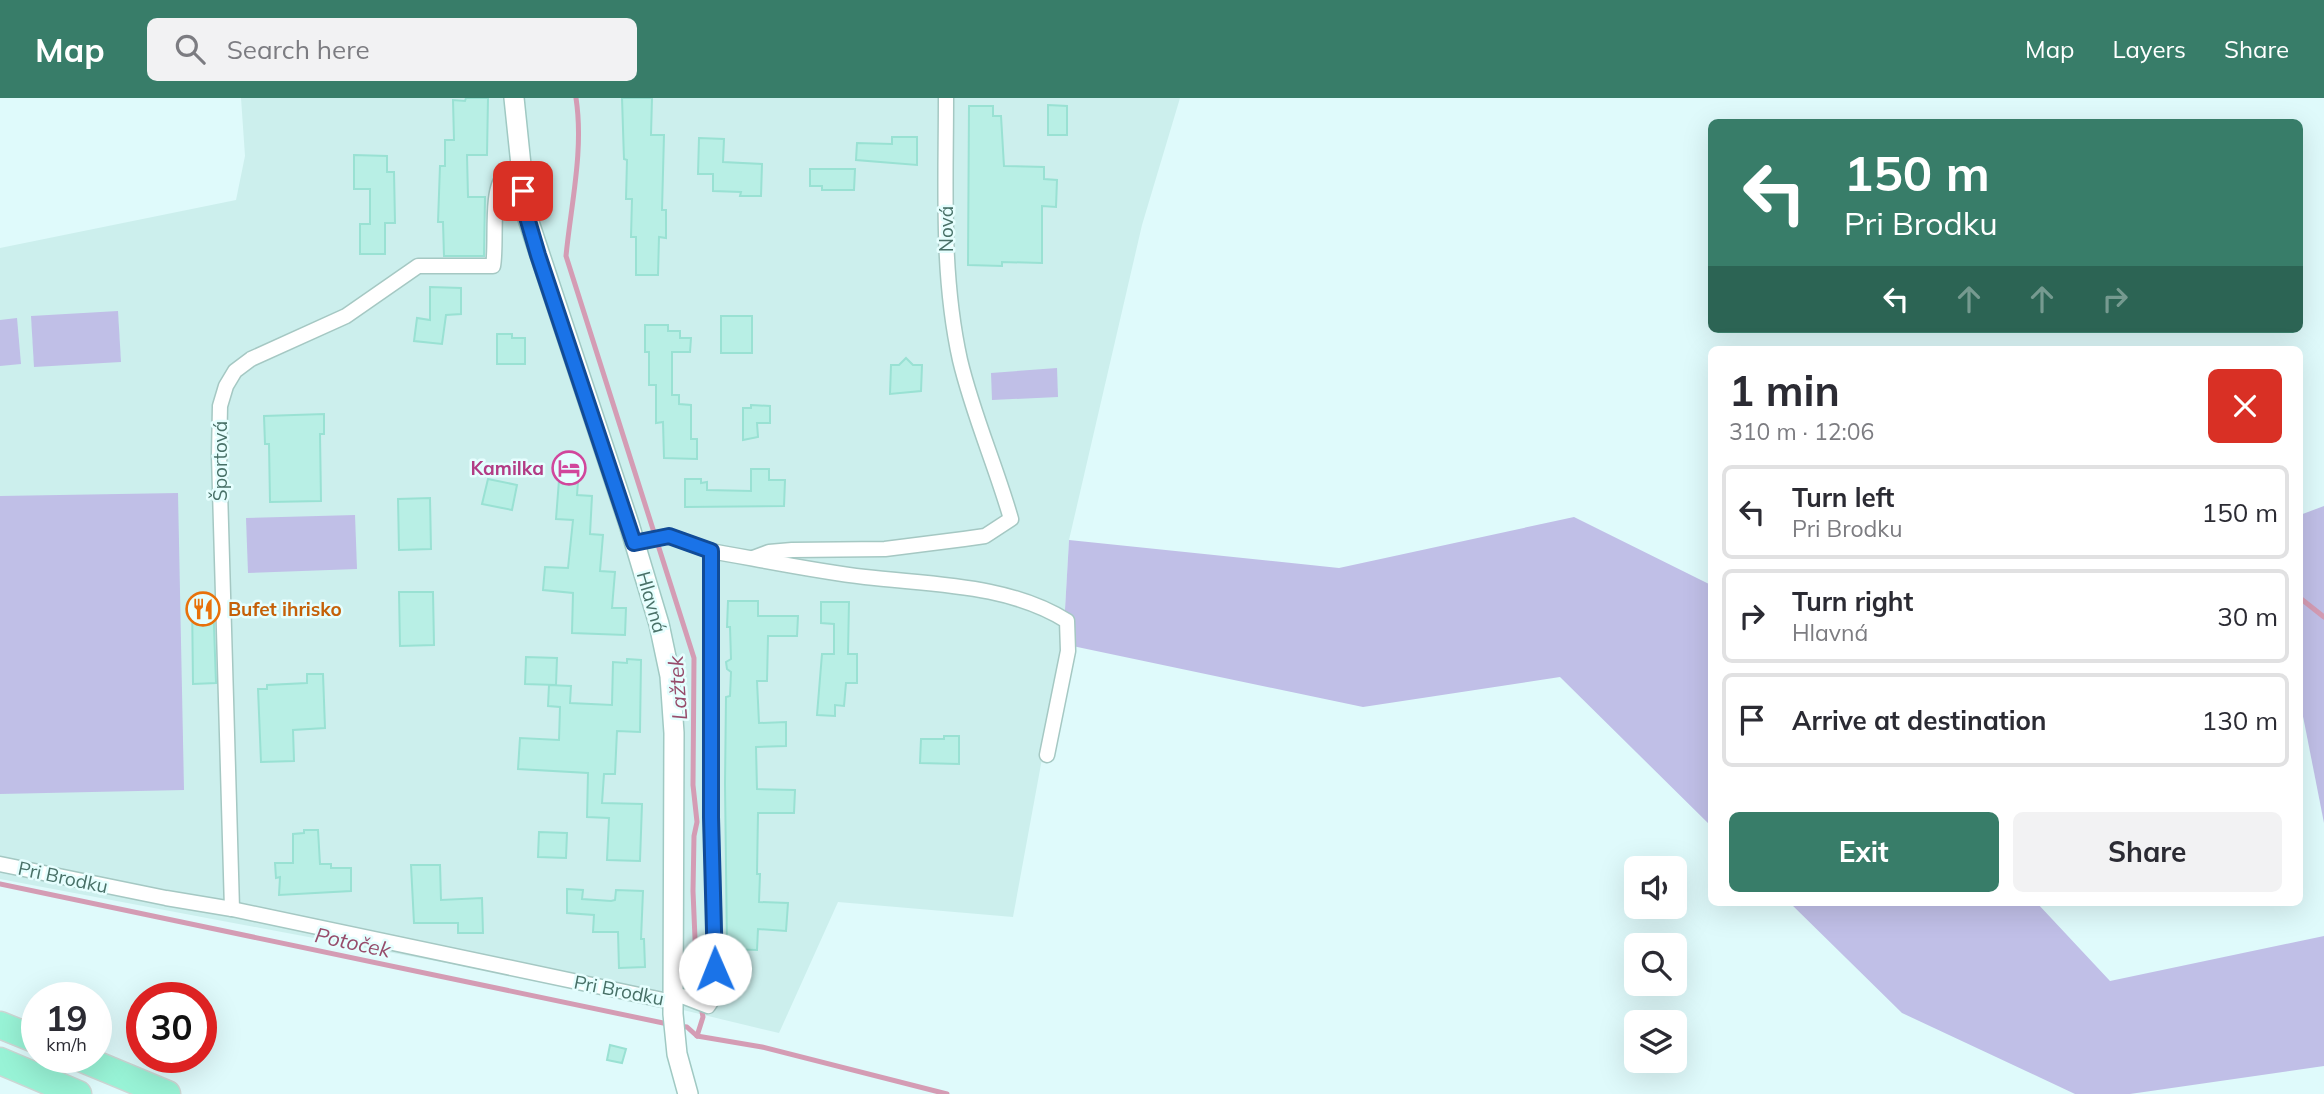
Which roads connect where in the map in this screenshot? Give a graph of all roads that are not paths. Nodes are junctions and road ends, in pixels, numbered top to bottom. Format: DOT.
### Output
graph roads {
  1 [pos="514,98"];
  2 [pos="946,98"];
  3 [pos="520,170"];
  4 [pos="643,541"];
  5 [pos="711,551"];
  6 [pos="752,558"];
  7 [pos="1046,755"];
  8 [pos="0,864"];
  9 [pos="232,909"];
  10 [pos="678,1004"];
  11 [pos="0,1025"];
  12 [pos="21,1034"];
  13 [pos="0,1061"];
  14 [pos="112,1071"];
  15 [pos="78,1094"];
  16 [pos="167,1094"];
  17 [pos="688,1094"];
  1 -- 3 [label="street, Hlavná"];
  2 -- 6 [label="street, Nová"];
  3 -- 4 [label="street, Hlavná"];
  3 -- 9 [label="street, Športová"];
  4 -- 5 [label="street"];
  4 -- 10 [label="street, Hlavná"];
  5 -- 6 [label="street"];
  5 -- 10 [label="street, Pri Brodku"];
  6 -- 7 [label="street"];
  8 -- 9 [label="street, Pri Brodku"];
  9 -- 10 [label="street, Pri Brodku"];
  10 -- 17 [label="street, Hlavná"];
  11 -- 12 [label="highway"];
  13 -- 15 [label="highway"];
  14 -- 16 [label="highway"];
}
